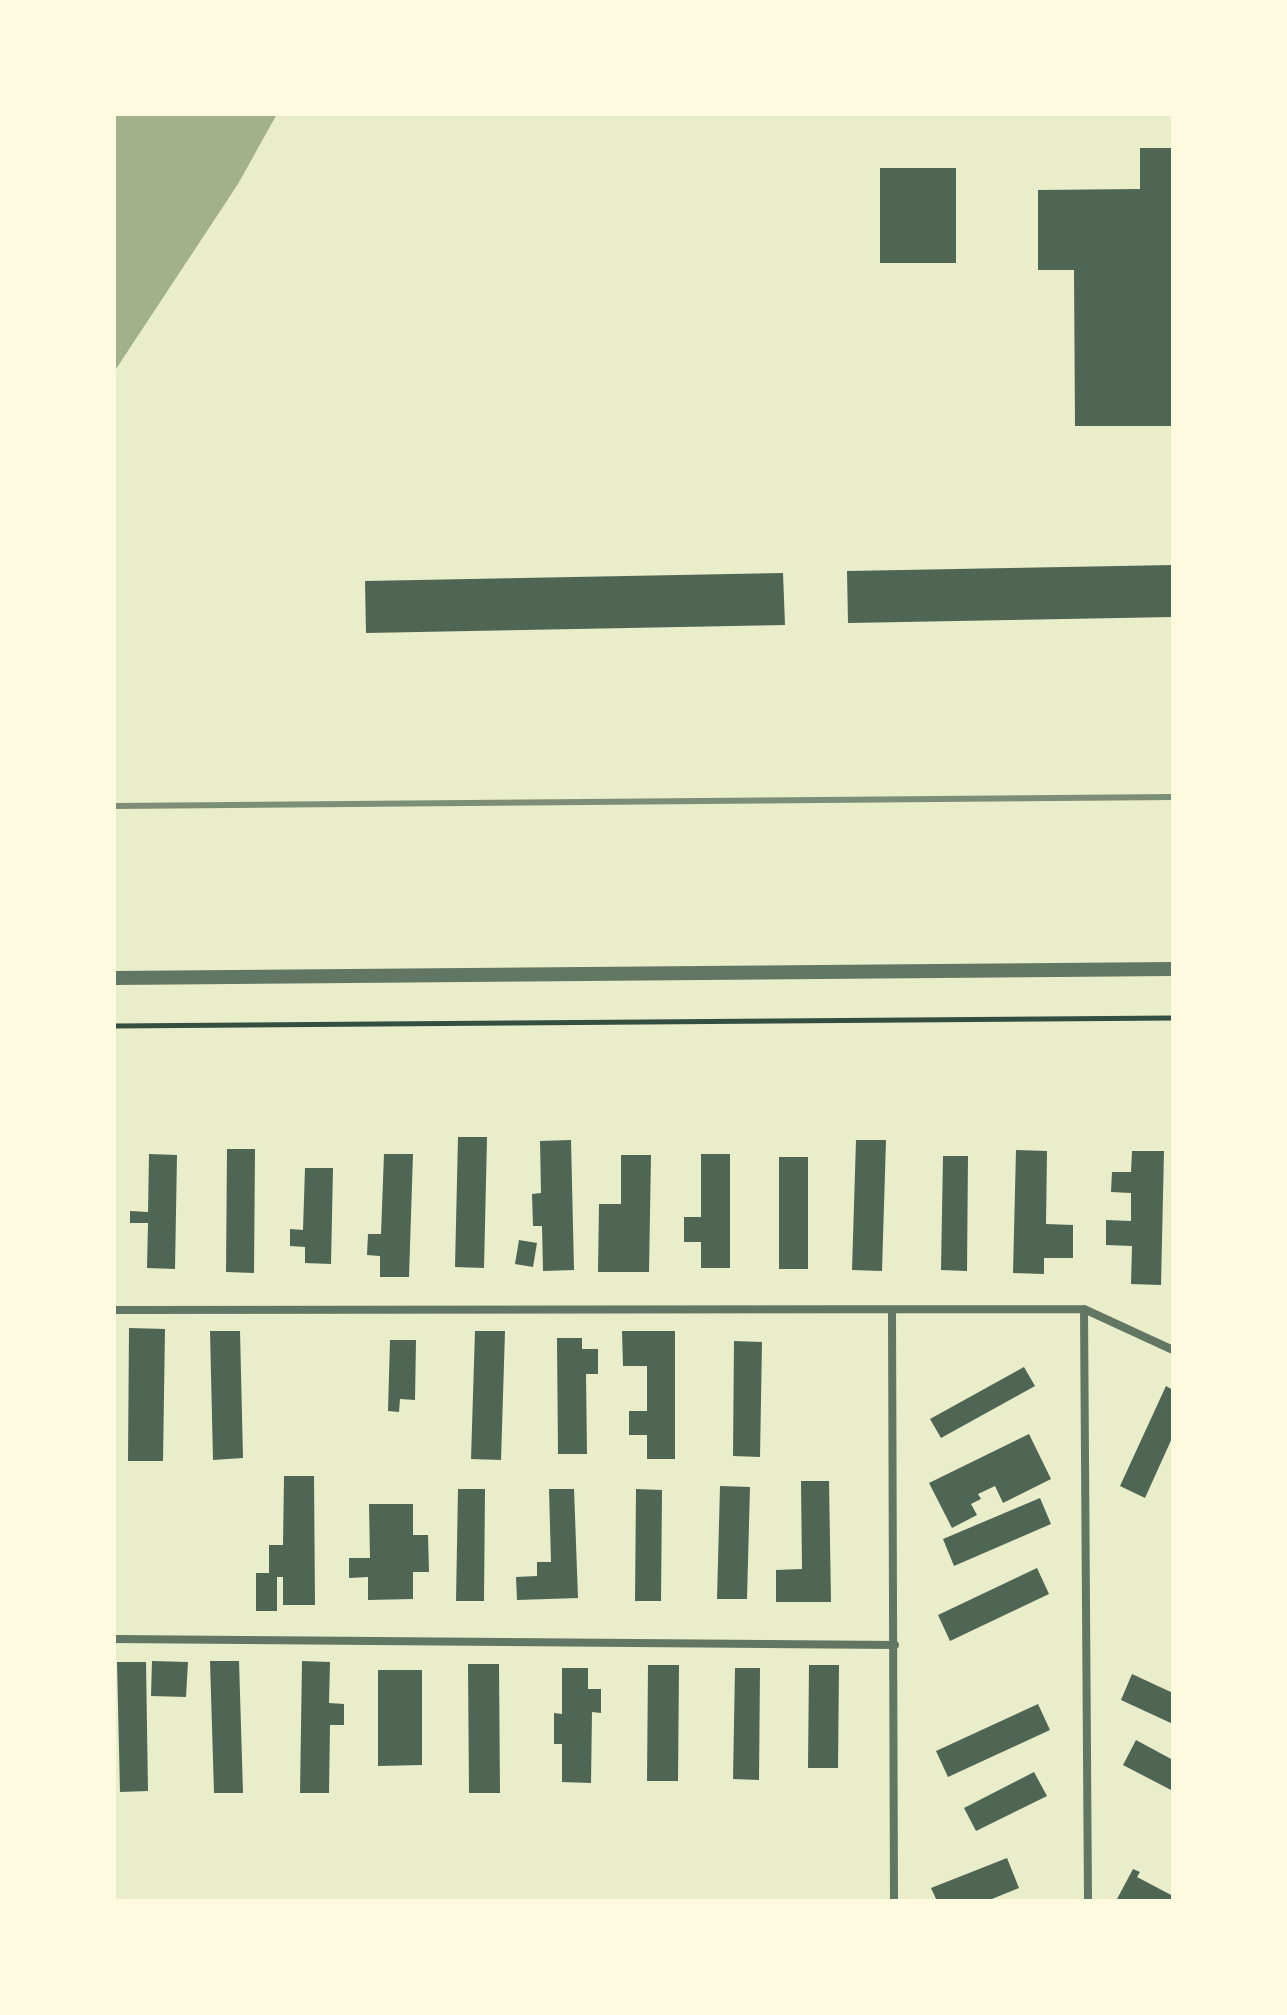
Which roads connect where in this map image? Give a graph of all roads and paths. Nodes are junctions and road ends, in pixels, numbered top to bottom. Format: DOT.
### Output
graph roads {
  1 [pos="1173,969"];
  2 [pos="114,978"];
  3 [pos="1173,1018"];
  4 [pos="114,1026"];
  5 [pos="1084,1309"];
  6 [pos="114,1310"];
  7 [pos="892,1311"];
  8 [pos="1173,1350"];
  9 [pos="114,1639"];
  10 [pos="895,1645"];
  11 [pos="894,1901"];
  12 [pos="1088,1901"];
  1 -- 2 [label="street"];
  3 -- 4 [label="path"];
  5 -- 7 [label="street"];
  5 -- 8 [label="street"];
  5 -- 12 [label="street"];
  6 -- 7 [label="street"];
  7 -- 10 [label="street"];
  9 -- 10 [label="street"];
  10 -- 11 [label="street"];
}
